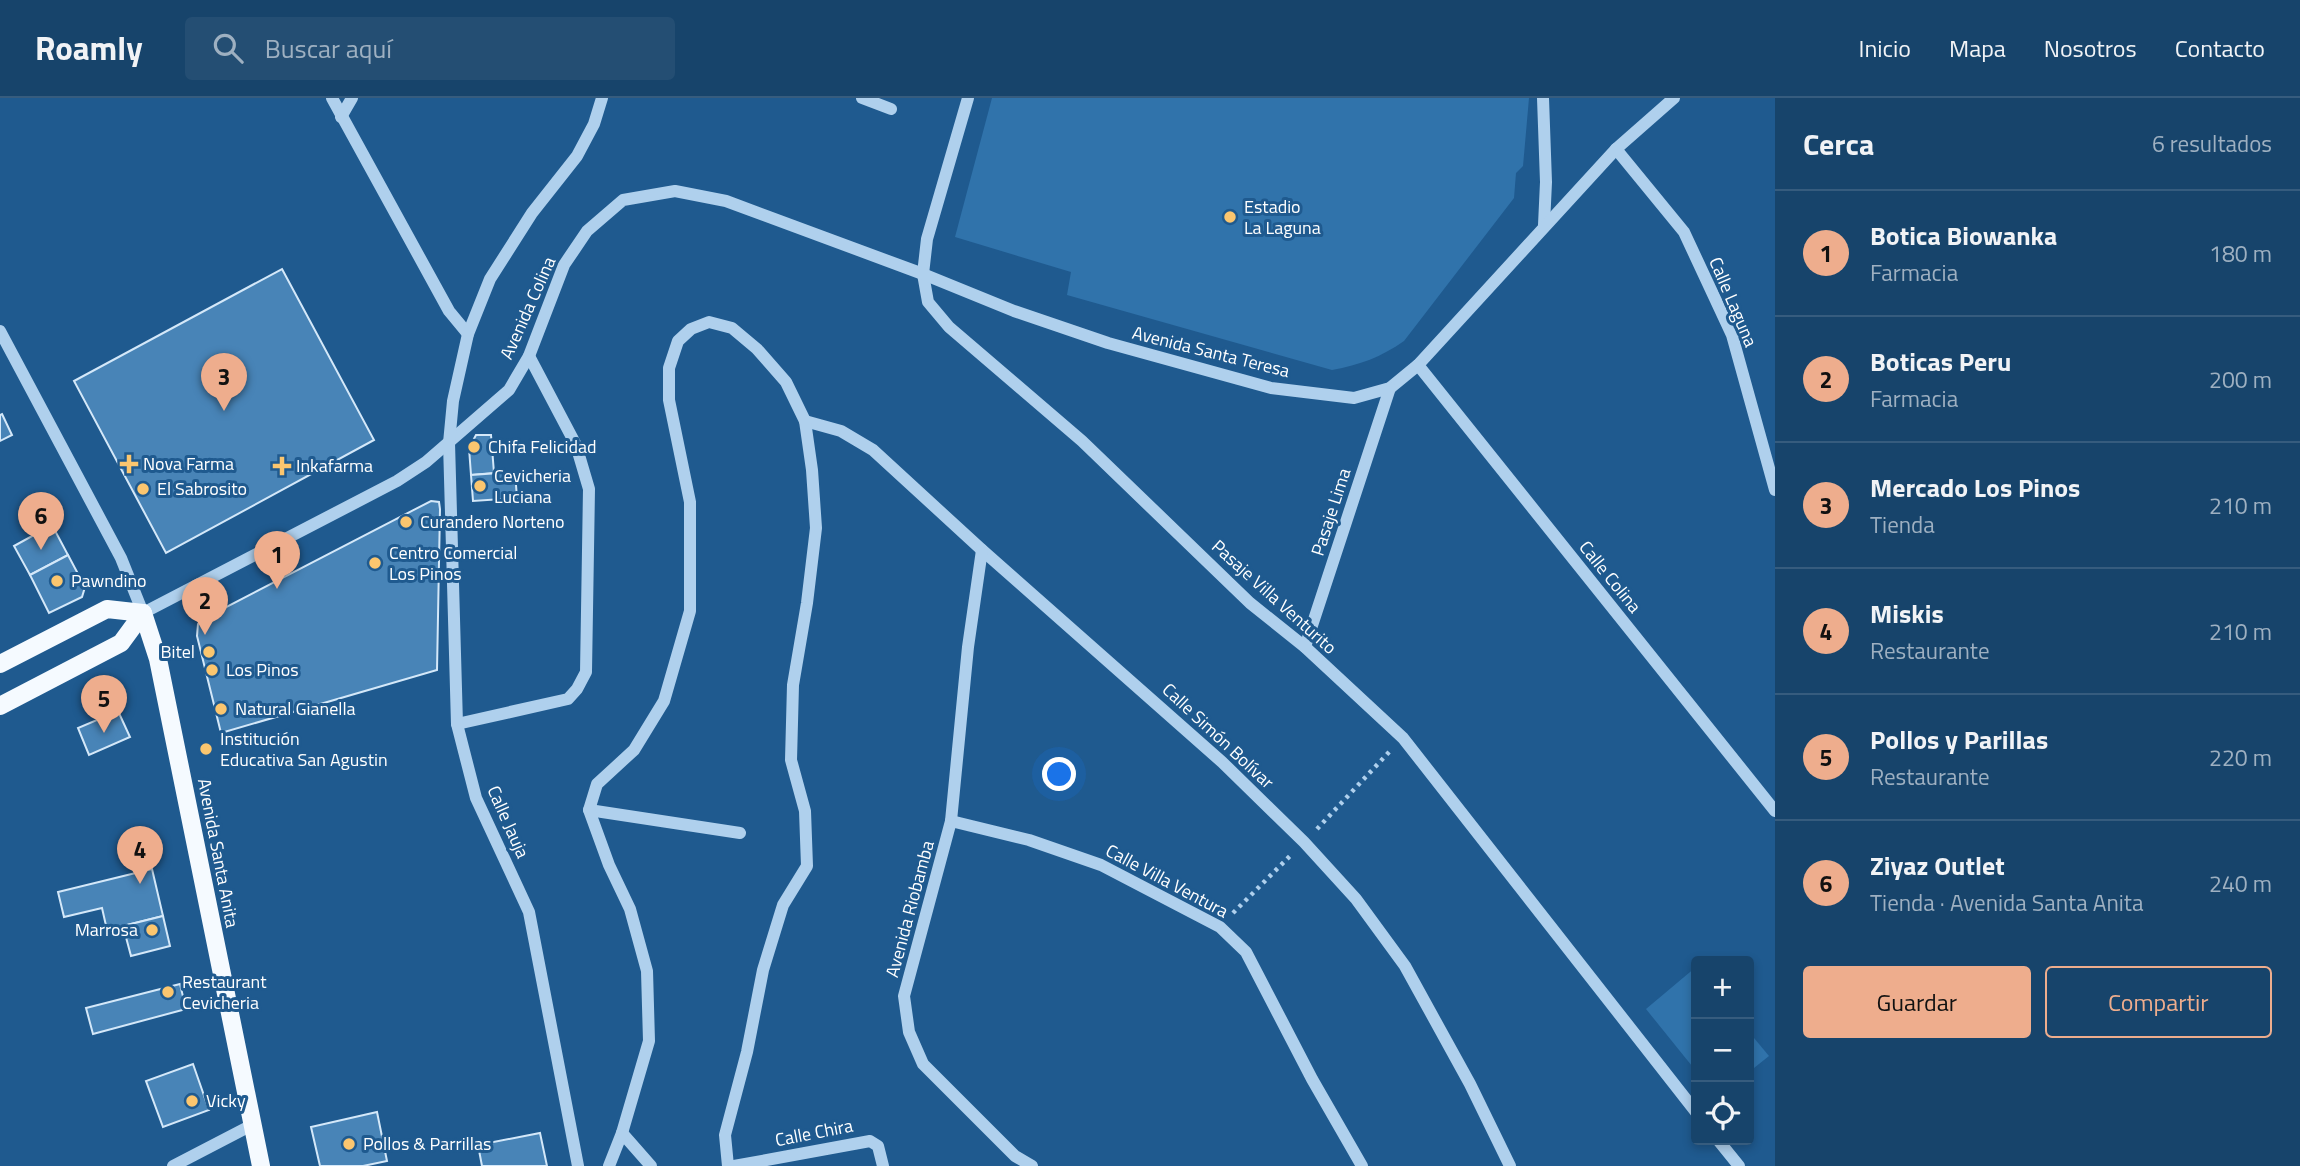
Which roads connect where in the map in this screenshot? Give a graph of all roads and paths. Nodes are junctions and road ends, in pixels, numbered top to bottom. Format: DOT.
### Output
graph roads {
  1 [pos="332,98"];
  2 [pos="352,98"];
  3 [pos="602,98"];
  4 [pos="862,98"];
  5 [pos="968,98"];
  6 [pos="1543,98"];
  7 [pos="1674,98"];
  8 [pos="891,109"];
  9 [pos="341,117"];
  10 [pos="1616,149"];
  11 [pos="1544,225"];
  12 [pos="923,274"];
  13 [pos="0,331"];
  14 [pos="468,334"];
  15 [pos="529,356"];
  16 [pos="1418,365"];
  17 [pos="1390,388"];
  18 [pos="805,421"];
  19 [pos="449,443"];
  20 [pos="1775,490"];
  21 [pos="982,550"];
  22 [pos="142,613"];
  23 [pos="1305,648"];
  24 [pos="0,664"];
  25 [pos="0,706"];
  26 [pos="457,724"];
  27 [pos="589,810"];
  28 [pos="1775,811"];
  29 [pos="951,821"];
  30 [pos="740,833"];
  31 [pos="1691,1106"];
  32 [pos="252,1125"];
  33 [pos="622,1133"];
  34 [pos="1722,1145"];
  35 [pos="173,1166"];
  36 [pos="261,1166"];
  37 [pos="578,1166"];
  38 [pos="609,1166"];
  39 [pos="651,1166"];
  40 [pos="728,1166"];
  41 [pos="734,1166"];
  42 [pos="883,1166"];
  43 [pos="1032,1166"];
  44 [pos="1362,1166"];
  45 [pos="1510,1166"];
  46 [pos="1739,1166"];
  1 -- 9 [label="street"];
  2 -- 9 [label="street"];
  3 -- 14 [label="street, Calle Jauja"];
  4 -- 8 [label="street"];
  5 -- 12 [label="street, Pasaje Villa Venturito"];
  6 -- 11 [label="street"];
  7 -- 10 [label="street, Avenida Santa Teresa"];
  9 -- 14 [label="street"];
  10 -- 11 [label="street, Avenida Santa Teresa"];
  10 -- 20 [label="street, Calle Laguna"];
  11 -- 16 [label="street, Avenida Santa Teresa"];
  12 -- 15 [label="street, Avenida Colina"];
  12 -- 17 [label="street, Avenida Santa Teresa"];
  12 -- 23 [label="street, Pasaje Villa Venturito"];
  13 -- 22 [label="street, Avenida Santa Anita"];
  14 -- 19 [label="street, Calle Jauja"];
  15 -- 19 [label="street, Avenida Colina"];
  15 -- 26 [label="street"];
  16 -- 17 [label="street, Avenida Santa Teresa"];
  16 -- 28 [label="street, Calle Colina"];
  17 -- 23 [label="street, Pasaje Lima"];
  18 -- 21 [label="street, Calle Simón Bolívar"];
  18 -- 27 [label="street"];
  18 -- 40 [label="street"];
  19 -- 22 [label="street, Avenida Colina"];
  19 -- 26 [label="street, Calle Jauja"];
  21 -- 29 [label="street, Avenida Riobamba"];
  21 -- 45 [label="street, Calle Simón Bolívar"];
  22 -- 24 [label="main road"];
  22 -- 25 [label="main road"];
  22 -- 32 [label="main road, Avenida Santa Anita"];
  23 -- 31 [label="street, Pasaje Villa Venturito"];
  26 -- 37 [label="street, Calle Jauja"];
  27 -- 30 [label="street"];
  27 -- 33 [label="street"];
  29 -- 43 [label="street, Avenida Riobamba"];
  29 -- 44 [label="street, Calle Villa Ventura"];
  32 -- 35 [label="street"];
  32 -- 36 [label="main road, Avenida Santa Anita"];
  33 -- 38 [label="street"];
  33 -- 39 [label="street"];
  34 -- 46 [label="street"];
  41 -- 42 [label="street, Calle Chira"];
}
